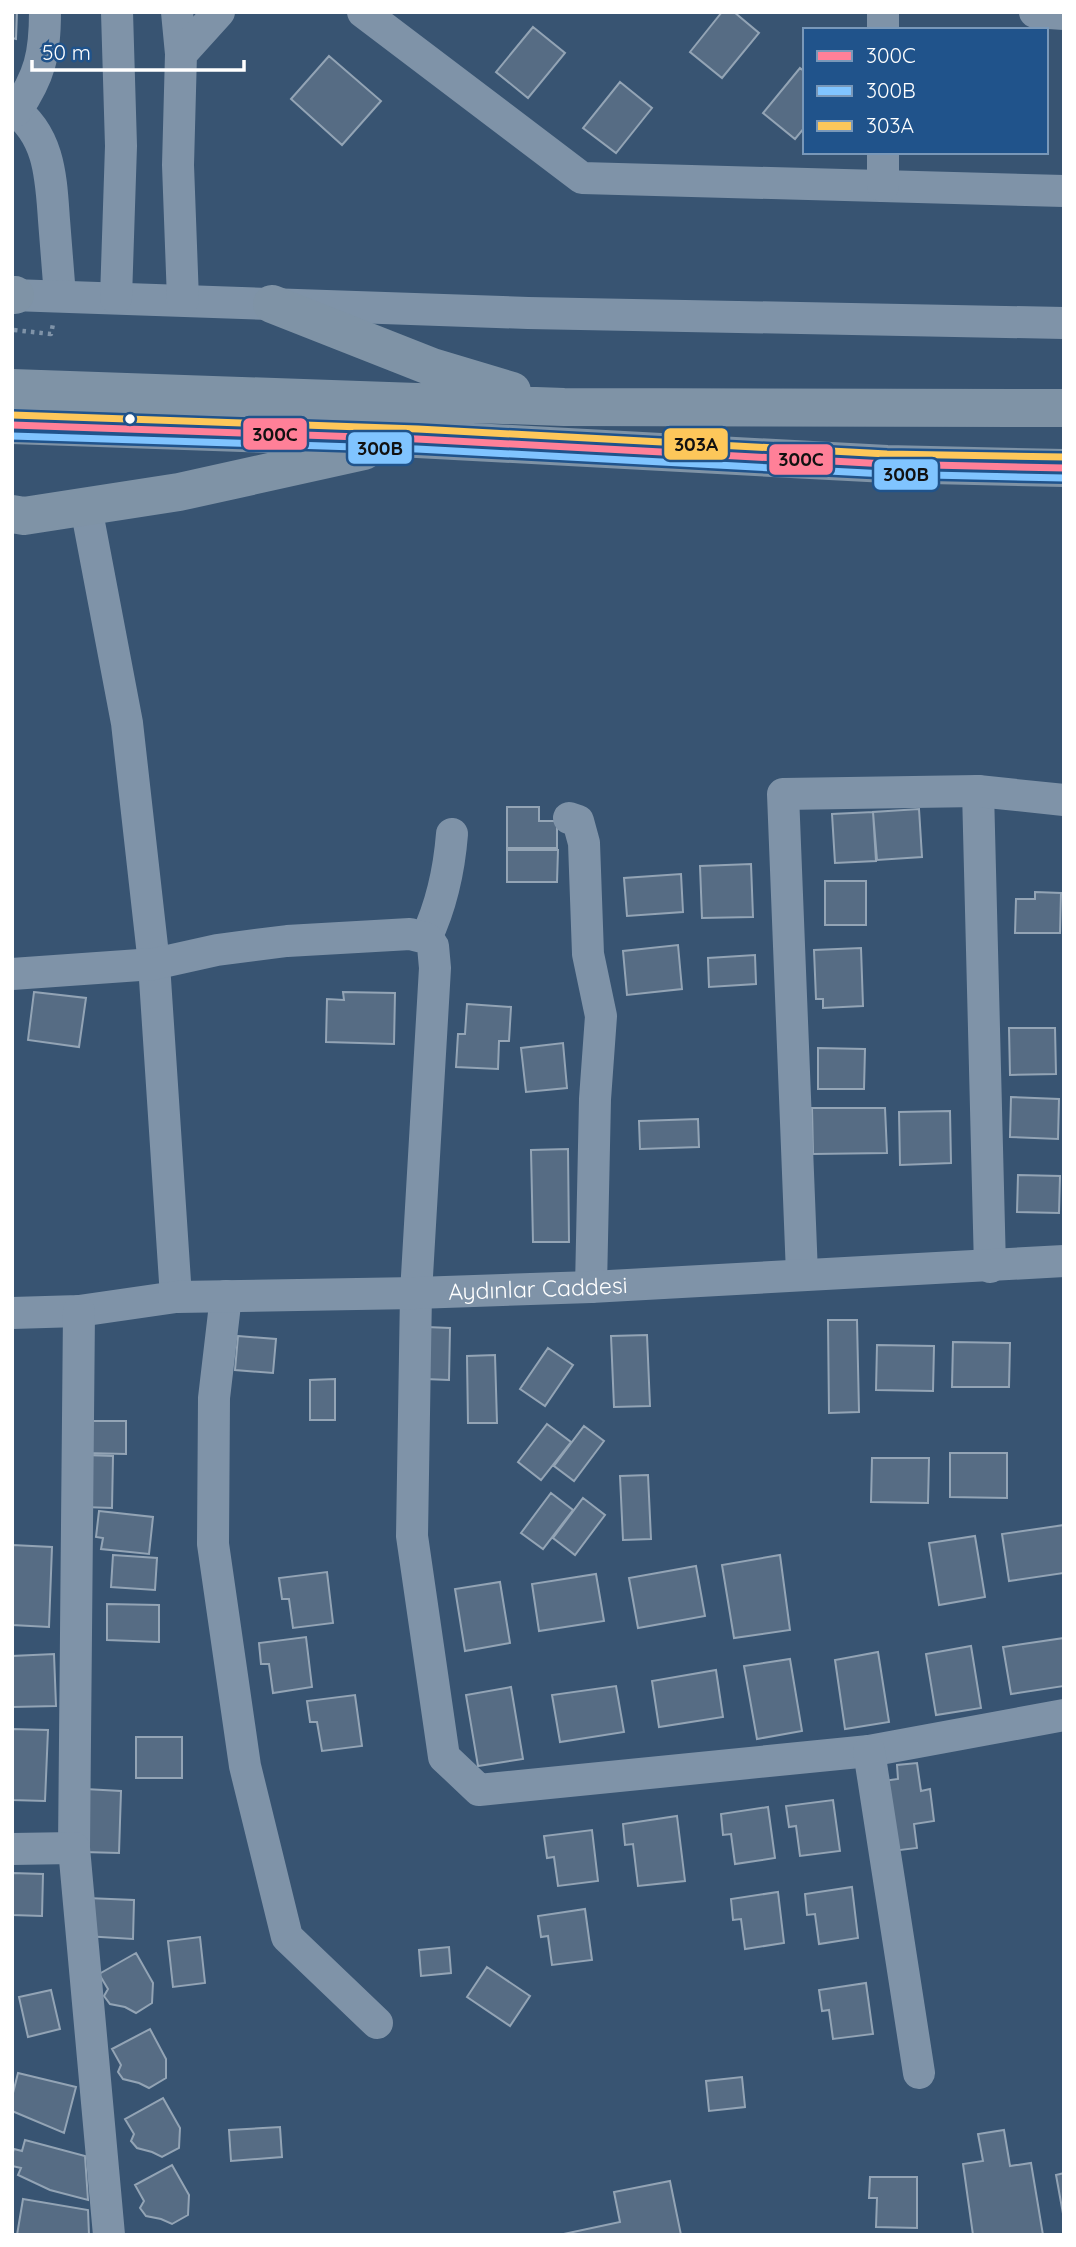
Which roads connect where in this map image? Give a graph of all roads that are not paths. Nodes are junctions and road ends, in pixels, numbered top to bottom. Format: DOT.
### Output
graph roads {
  1 [pos="45,12"];
  2 [pos="117,12"];
  3 [pos="177,12"];
  4 [pos="219,12"];
  5 [pos="363,12"];
  6 [pos="1035,12"];
  7 [pos="1064,14"];
  8 [pos="181,54"];
  9 [pos="14,109"];
  10 [pos="883,154"];
  11 [pos="883,186"];
  12 [pos="1064,191"];
  13 [pos="60,296"];
  14 [pos="116,298"];
  15 [pos="183,300"];
  16 [pos="272,303"];
  17 [pos="13,304"];
  18 [pos="1064,323"];
  19 [pos="12,388"];
  20 [pos="564,407"];
  21 [pos="1064,408"];
  22 [pos="12,425"];
  23 [pos="417,439"];
  24 [pos="1064,467"];
  25 [pos="86,507"];
  26 [pos="12,514"];
  27 [pos="978,792"];
  28 [pos="1064,800"];
  29 [pos="569,818"];
  30 [pos="452,834"];
  31 [pos="426,938"];
  32 [pos="154,964"];
  33 [pos="12,974"];
  34 [pos="1064,1261"];
  35 [pos="990,1267"];
  36 [pos="802,1274"];
  37 [pos="592,1287"];
  38 [pos="416,1293"];
  39 [pos="226,1296"];
  40 [pos="176,1297"];
  41 [pos="79,1311"];
  42 [pos="12,1313"];
  43 [pos="1064,1715"];
  44 [pos="869,1751"];
  45 [pos="12,1849"];
  46 [pos="74,1849"];
  47 [pos="377,2023"];
  48 [pos="919,2073"];
  49 [pos="109,2235"];
  1 -- 9 [label="street"];
  2 -- 14 [label="street"];
  3 -- 8 [label="street"];
  4 -- 8 [label="street"];
  5 -- 11 [label="street"];
  6 -- 7 [label="street"];
  8 -- 15 [label="street"];
  9 -- 13 [label="street"];
  10 -- 11 [label="street"];
  11 -- 12 [label="street"];
  13 -- 14 [label="street"];
  13 -- 17 [label="street"];
  14 -- 15 [label="street"];
  15 -- 16 [label="street"];
  16 -- 18 [label="street"];
  16 -- 20 [label="highway"];
  19 -- 20 [label="highway"];
  20 -- 21 [label="highway"];
  22 -- 23 [label="highway"];
  23 -- 24 [label="highway"];
  23 -- 25 [label="highway"];
  25 -- 26 [label="highway"];
  25 -- 32 [label="street"];
  27 -- 28 [label="street"];
  27 -- 35 [label="street"];
  27 -- 36 [label="street"];
  29 -- 37 [label="street"];
  30 -- 31 [label="street"];
  31 -- 32 [label="street"];
  31 -- 38 [label="street"];
  32 -- 33 [label="street"];
  32 -- 40 [label="street"];
  34 -- 35 [label="street, Aydınlar Caddesi"];
  35 -- 36 [label="street, Aydınlar Caddesi"];
  36 -- 37 [label="street, Aydınlar Caddesi"];
  37 -- 38 [label="street, Aydınlar Caddesi"];
  38 -- 39 [label="street, Aydınlar Caddesi"];
  38 -- 44 [label="street"];
  39 -- 40 [label="street, Aydınlar Caddesi"];
  39 -- 47 [label="street"];
  40 -- 41 [label="street, Aydınlar Caddesi"];
  41 -- 42 [label="street, Aydınlar Caddesi"];
  41 -- 46 [label="street"];
  43 -- 44 [label="street"];
  44 -- 48 [label="street"];
  45 -- 46 [label="street"];
  46 -- 49 [label="street"];
}
